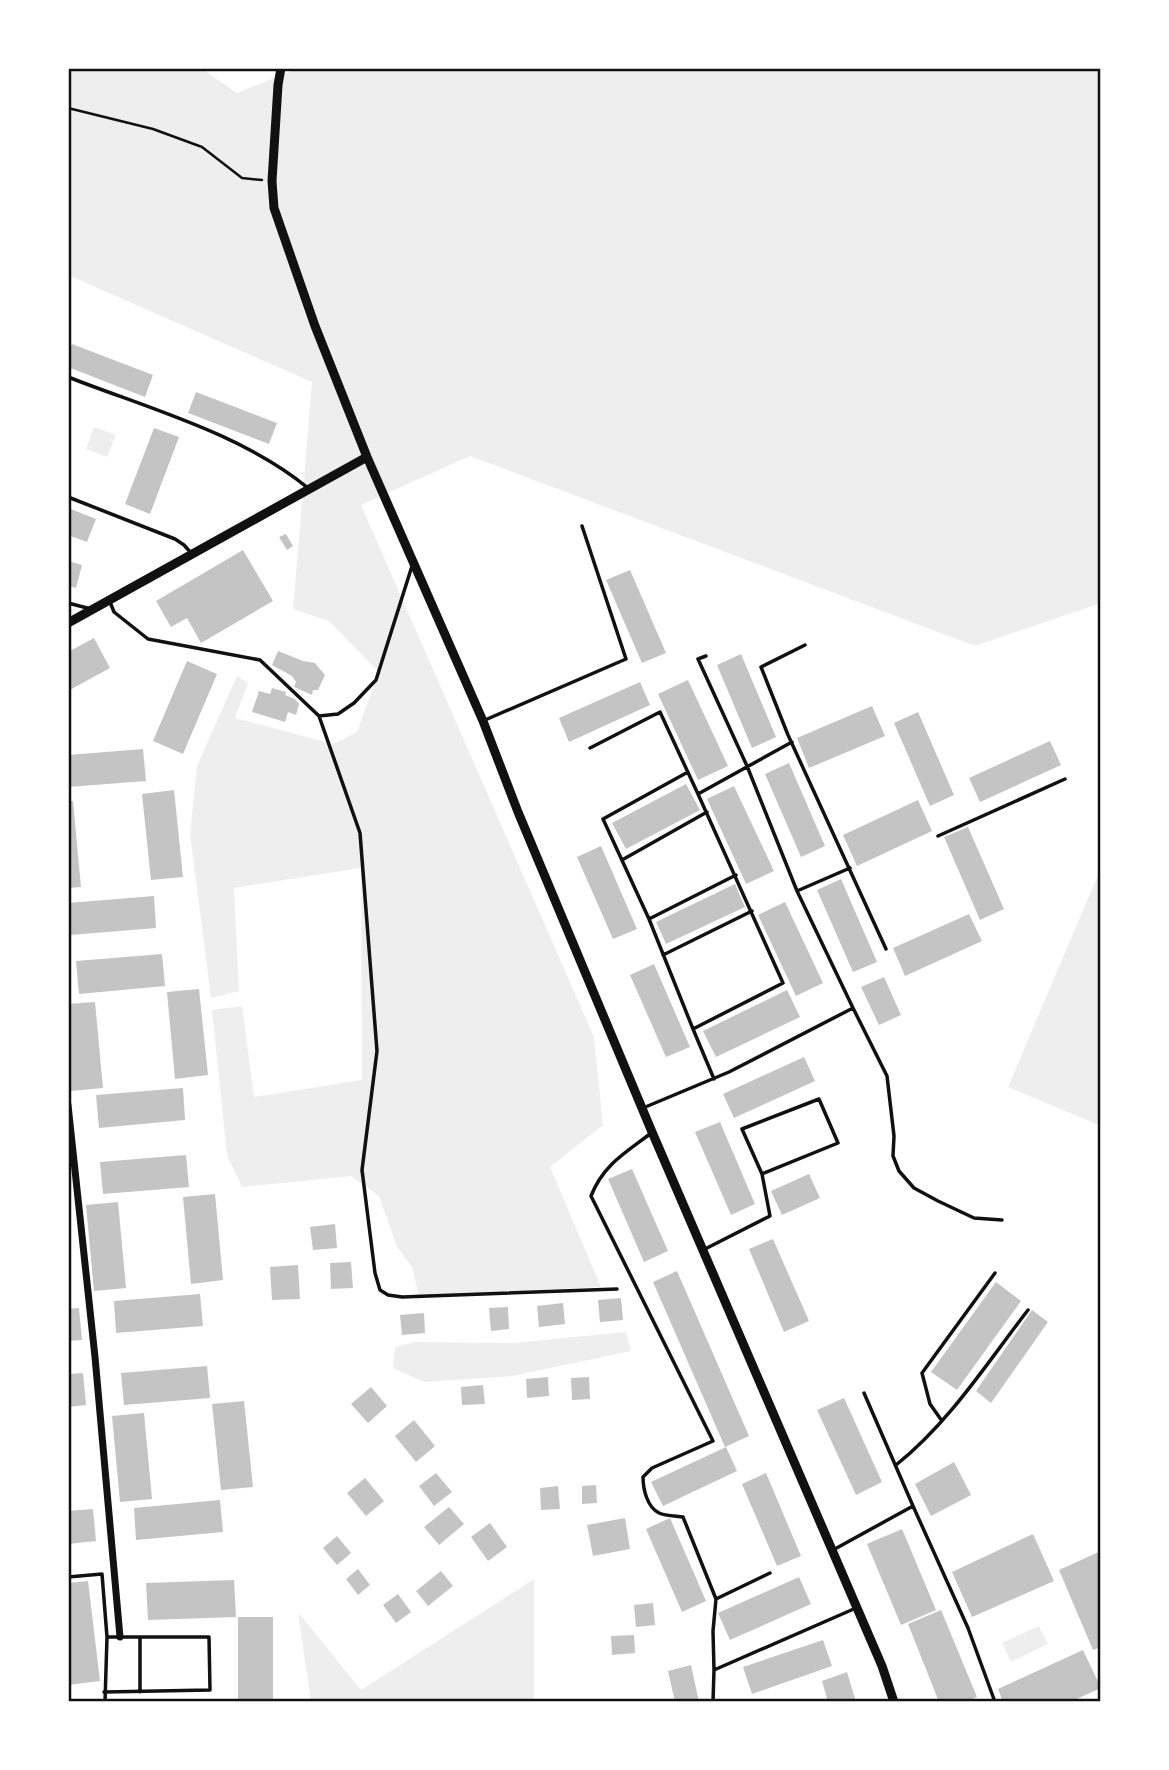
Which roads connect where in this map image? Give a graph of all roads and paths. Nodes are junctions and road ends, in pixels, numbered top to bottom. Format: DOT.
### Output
graph roads {
  1 [pos="281,68"];
  2 [pos="68,108"];
  3 [pos="272,181"];
  4 [pos="68,377"];
  5 [pos="368,457"];
  6 [pos="310,489"];
  7 [pos="68,497"];
  8 [pos="582,526"];
  9 [pos="192,555"];
  10 [pos="414,562"];
  11 [pos="109,600"];
  12 [pos="68,603"];
  13 [pos="93,609"];
  14 [pos="68,623"];
  15 [pos="805,645"];
  16 [pos="706,656"];
  17 [pos="318,716"];
  18 [pos="483,721"];
  19 [pos="792,742"];
  20 [pos="590,748"];
  21 [pos="747,766"];
  22 [pos="688,772"];
  23 [pos="1065,779"];
  24 [pos="698,794"];
  25 [pos="707,812"];
  26 [pos="938,836"];
  27 [pos="622,860"];
  28 [pos="850,868"];
  29 [pos="736,875"];
  30 [pos="797,891"];
  31 [pos="752,911"];
  32 [pos="649,919"];
  33 [pos="886,949"];
  34 [pos="663,955"];
  35 [pos="853,1008"];
  36 [pos="693,1029"];
  37 [pos="714,1079"];
  38 [pos="68,1105"];
  39 [pos="643,1108"];
  40 [pos="652,1132"];
  41 [pos="762,1174"];
  42 [pos="1002,1220"];
  43 [pos="703,1250"];
  44 [pos="995,1273"];
  45 [pos="617,1289"];
  46 [pos="1028,1310"];
  47 [pos="864,1393"];
  48 [pos="942,1421"];
  49 [pos="896,1465"];
  50 [pos="913,1506"];
  51 [pos="831,1551"];
  52 [pos="771,1573"];
  53 [pos="68,1577"];
  54 [pos="716,1599"];
  55 [pos="856,1608"];
  56 [pos="107,1637"];
  57 [pos="120,1637"];
  58 [pos="140,1637"];
  59 [pos="714,1670"];
  60 [pos="104,1692"];
  61 [pos="140,1692"];
  62 [pos="105,1702"];
  63 [pos="712,1702"];
  64 [pos="894,1702"];
  65 [pos="995,1702"];
  1 -- 3 [label="street"];
  2 -- 3 [label="path"];
  3 -- 5 [label="street"];
  4 -- 6 [label="lane"];
  5 -- 6 [label="street"];
  5 -- 10 [label="street"];
  6 -- 9 [label="street"];
  7 -- 9 [label="lane"];
  8 -- 18 [label="lane"];
  9 -- 11 [label="street"];
  10 -- 17 [label="lane"];
  10 -- 18 [label="street"];
  11 -- 13 [label="street"];
  11 -- 17 [label="lane"];
  12 -- 13 [label="lane"];
  13 -- 14 [label="street"];
  15 -- 19 [label="lane"];
  16 -- 21 [label="lane"];
  17 -- 45 [label="lane"];
  18 -- 39 [label="street"];
  19 -- 21 [label="lane"];
  19 -- 28 [label="lane"];
  20 -- 22 [label="lane"];
  21 -- 24 [label="lane"];
  21 -- 30 [label="lane"];
  22 -- 24 [label="lane"];
  22 -- 27 [label="lane"];
  23 -- 26 [label="lane"];
  24 -- 25 [label="lane"];
  25 -- 27 [label="lane"];
  25 -- 29 [label="lane"];
  27 -- 32 [label="lane"];
  28 -- 30 [label="lane"];
  28 -- 33 [label="lane"];
  29 -- 31 [label="lane"];
  29 -- 32 [label="lane"];
  30 -- 35 [label="lane"];
  31 -- 34 [label="lane"];
  31 -- 36 [label="lane"];
  32 -- 34 [label="lane"];
  34 -- 36 [label="lane"];
  35 -- 37 [label="lane"];
  35 -- 42 [label="lane"];
  36 -- 37 [label="lane"];
  37 -- 39 [label="lane"];
  38 -- 57 [label="street"];
  39 -- 40 [label="street"];
  40 -- 43 [label="street"];
  40 -- 54 [label="lane"];
  41 -- 41 [label="lane"];
  41 -- 43 [label="lane"];
  43 -- 51 [label="street"];
  44 -- 48 [label="lane"];
  46 -- 48 [label="lane"];
  47 -- 49 [label="lane"];
  48 -- 49 [label="lane"];
  49 -- 50 [label="lane"];
  50 -- 51 [label="lane"];
  50 -- 65 [label="lane"];
  51 -- 55 [label="street"];
  52 -- 54 [label="lane"];
  53 -- 56 [label="lane"];
  54 -- 59 [label="lane"];
  55 -- 59 [label="lane"];
  55 -- 64 [label="street"];
  56 -- 57 [label="lane"];
  56 -- 60 [label="lane"];
  57 -- 58 [label="lane"];
  58 -- 61 [label="lane"];
  58 -- 61 [label="lane"];
  59 -- 63 [label="lane"];
  60 -- 61 [label="lane"];
  60 -- 62 [label="lane"];
}
